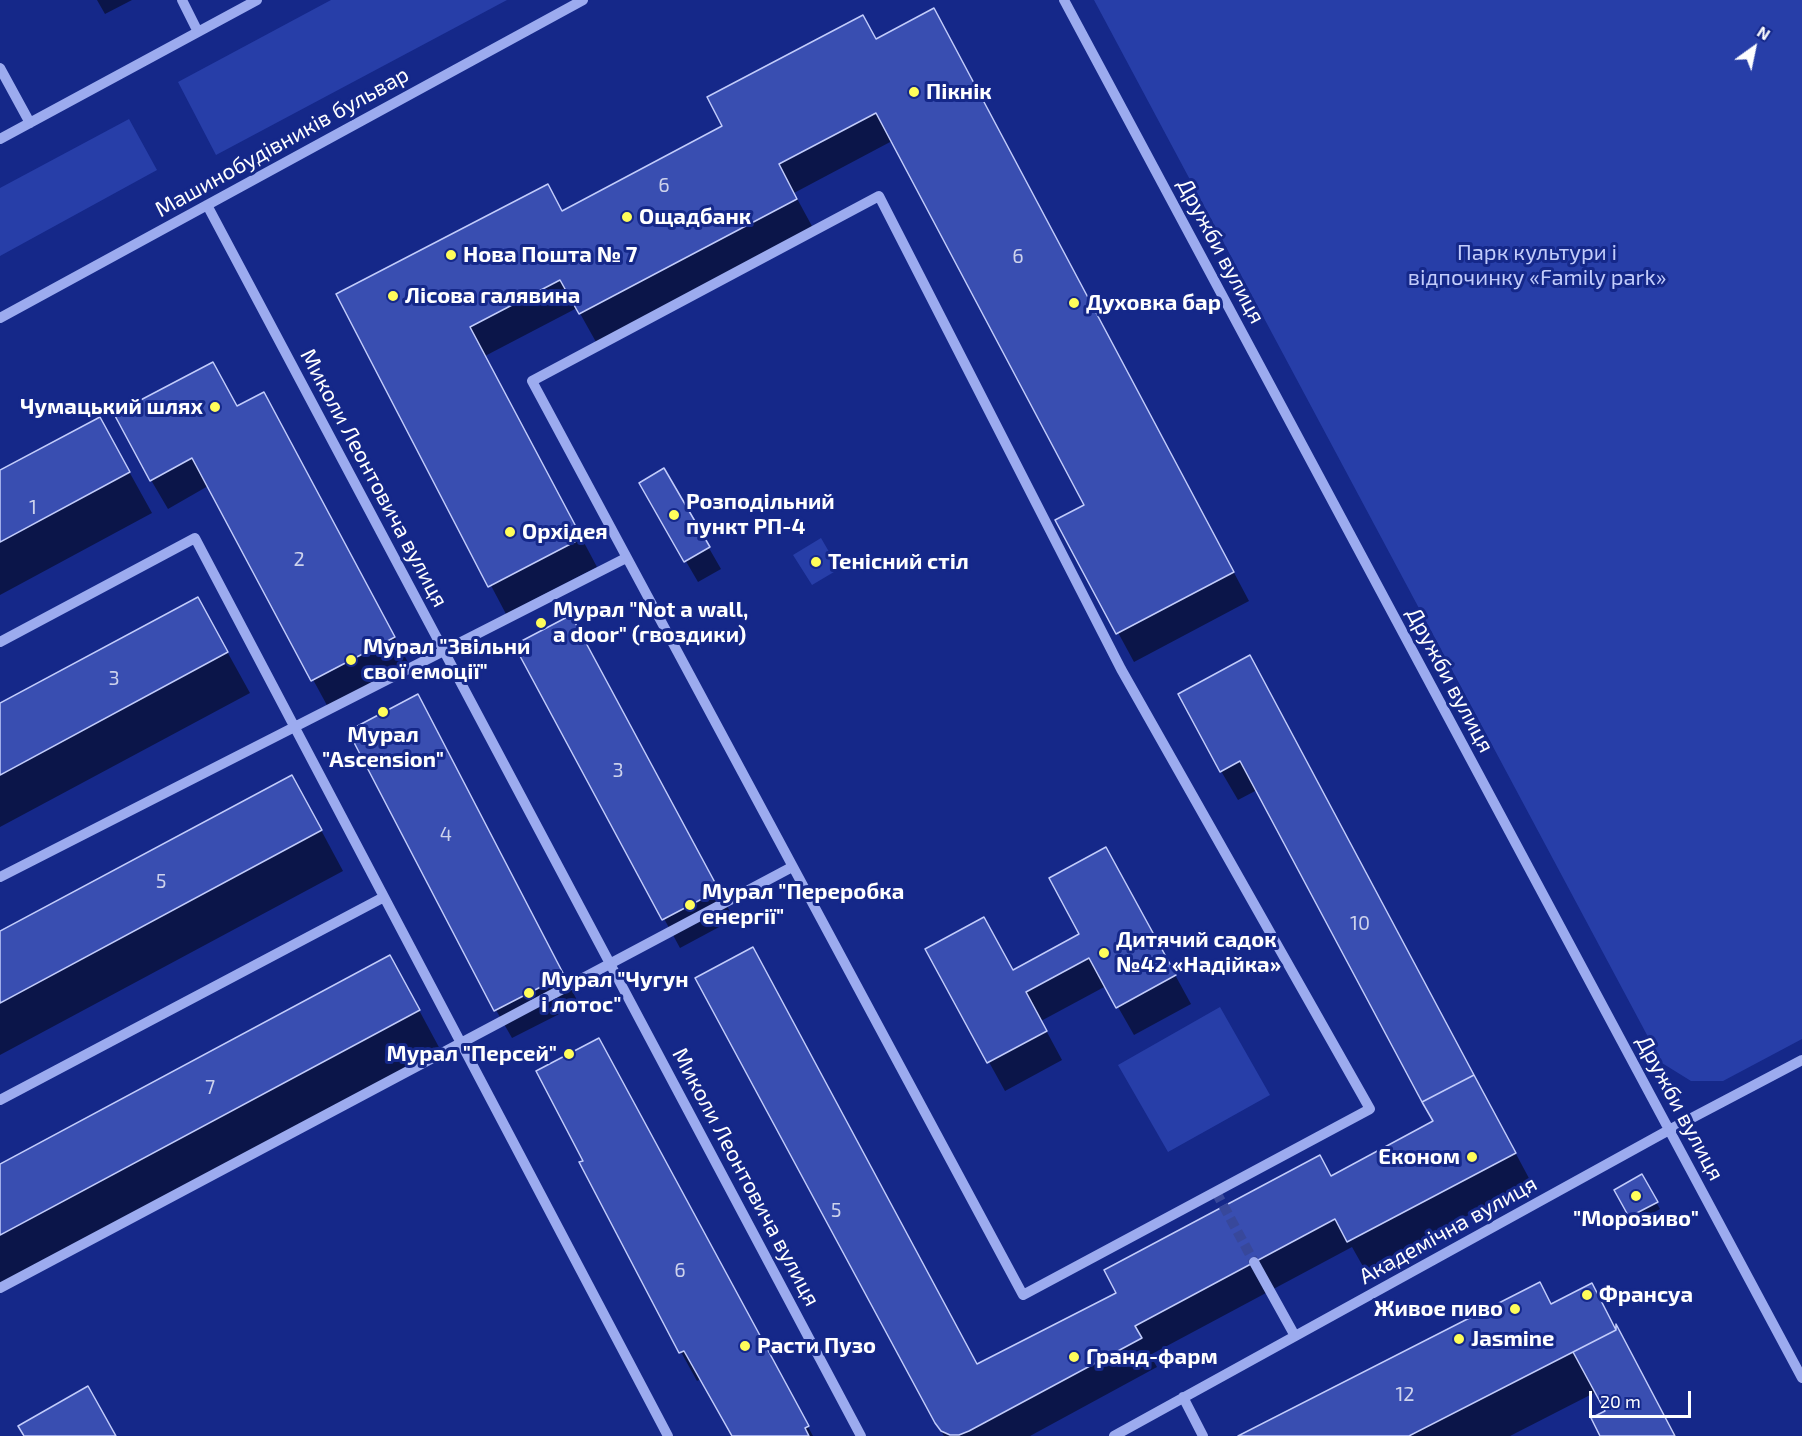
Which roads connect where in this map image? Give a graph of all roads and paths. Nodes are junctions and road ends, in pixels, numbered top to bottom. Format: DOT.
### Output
graph roads {
  1 [pos="182,0"];
  2 [pos="257,0"];
  3 [pos="583,0"];
  4 [pos="1064,0"];
  5 [pos="198,32"];
  6 [pos="0,68"];
  7 [pos="30,123"];
  8 [pos="0,138"];
  9 [pos="207,205"];
  10 [pos="0,318"];
  11 [pos="626,558"];
  12 [pos="0,642"];
  13 [pos="443,649"];
  14 [pos="294,726"];
  15 [pos="792,867"];
  16 [pos="0,878"];
  17 [pos="384,897"];
  18 [pos="610,964"];
  19 [pos="461,1043"];
  20 [pos="1802,1060"];
  21 [pos="0,1100"];
  22 [pos="1669,1130"];
  23 [pos="1254,1262"];
  24 [pos="0,1288"];
  25 [pos="1295,1336"];
  26 [pos="1802,1378"];
  27 [pos="1183,1397"];
  28 [pos="668,1436"];
  29 [pos="861,1436"];
  30 [pos="1114,1436"];
  31 [pos="1203,1436"];
  1 -- 5 [label="street"];
  2 -- 5 [label="street"];
  3 -- 9 [label="street, Машинобудівників бульвар"];
  4 -- 22 [label="street, Дружби вулиця"];
  5 -- 7 [label="street"];
  6 -- 7 [label="street"];
  7 -- 8 [label="street"];
  9 -- 10 [label="street, Машинобудівників бульвар"];
  9 -- 13 [label="street, Миколи Леонтовича вулиця"];
  11 -- 13 [label="street"];
  11 -- 15 [label="street"];
  11 -- 15 [label="street"];
  12 -- 14 [label="street"];
  13 -- 14 [label="street"];
  13 -- 18 [label="street, Миколи Леонтовича вулиця"];
  14 -- 16 [label="street"];
  14 -- 17 [label="street"];
  15 -- 18 [label="street"];
  17 -- 19 [label="street"];
  17 -- 21 [label="street"];
  18 -- 19 [label="street"];
  18 -- 29 [label="street, Миколи Леонтовича вулиця"];
  19 -- 24 [label="street"];
  19 -- 28 [label="street"];
  20 -- 22 [label="street, Академічна вулиця"];
  22 -- 25 [label="street, Академічна вулиця"];
  22 -- 26 [label="street, Дружби вулиця"];
  23 -- 25 [label="street"];
  25 -- 27 [label="street, Академічна вулиця"];
  27 -- 30 [label="street, Академічна вулиця"];
  27 -- 31 [label="street"];
}
